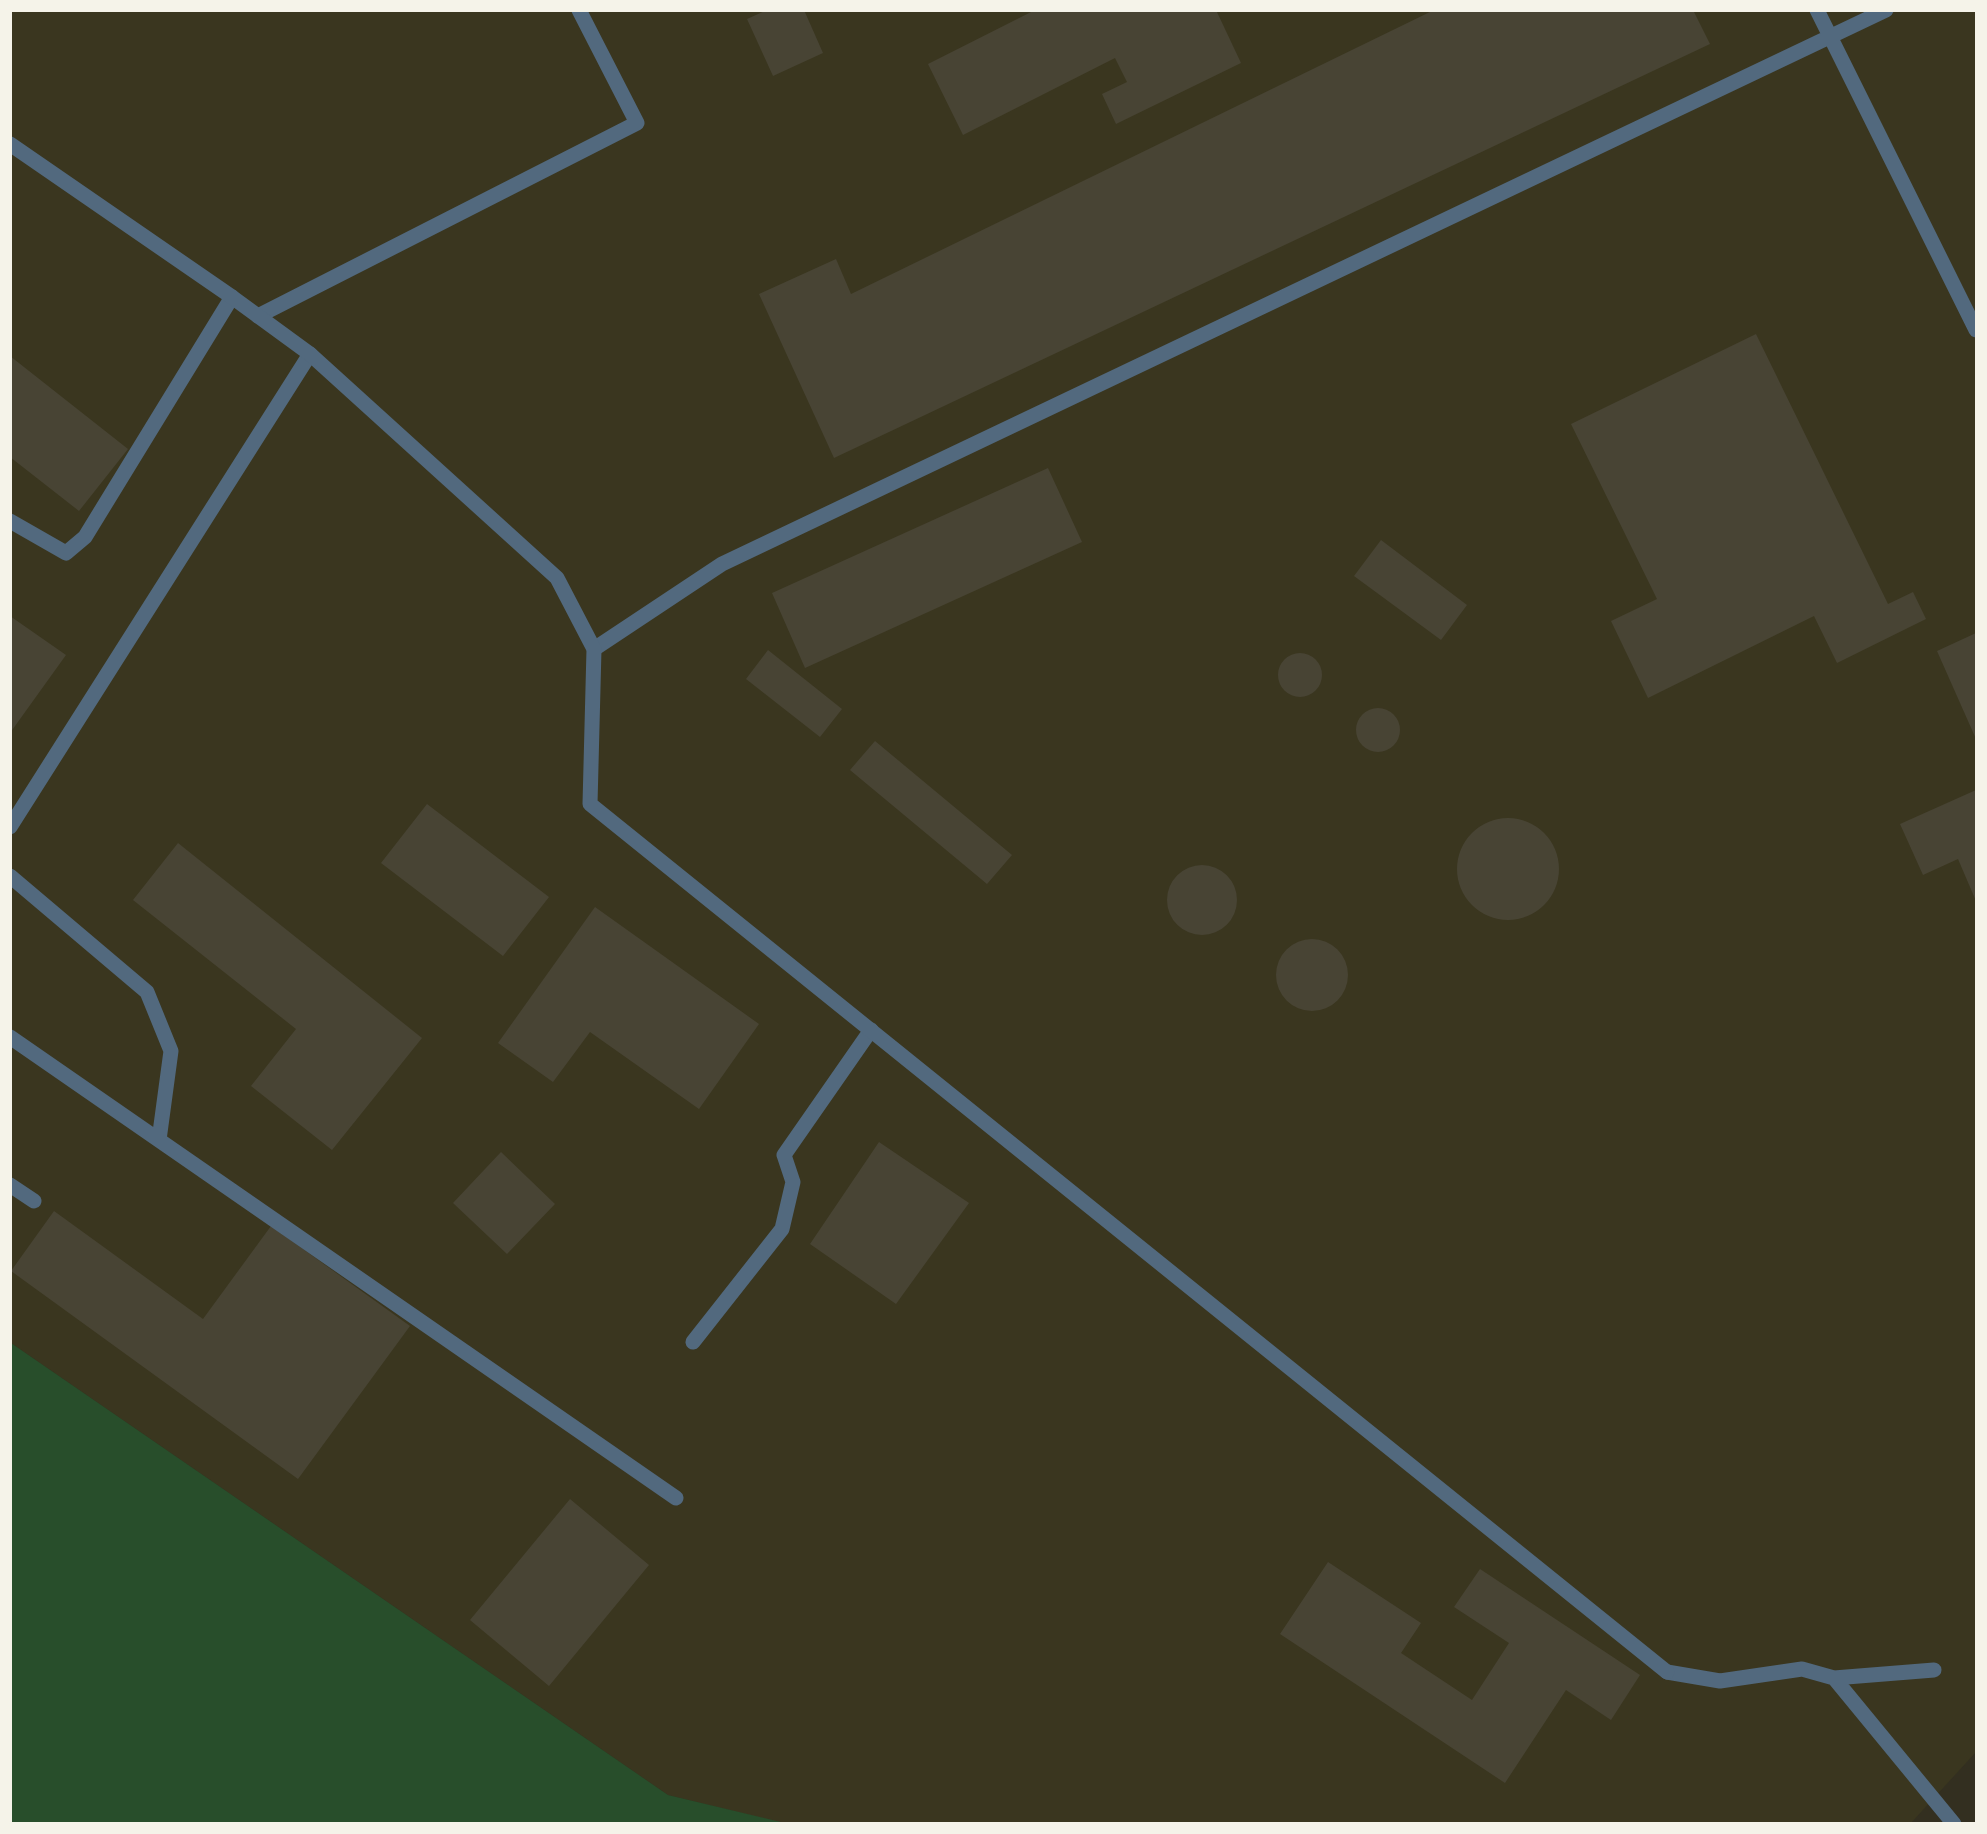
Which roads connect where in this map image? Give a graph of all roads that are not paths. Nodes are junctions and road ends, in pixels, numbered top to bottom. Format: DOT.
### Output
graph roads {
  1 [pos="579,10"];
  2 [pos="1817,10"];
  3 [pos="1886,10"];
  4 [pos="1830,37"];
  5 [pos="10,144"];
  6 [pos="232,297"];
  7 [pos="258,316"];
  8 [pos="1977,330"];
  9 [pos="310,354"];
  10 [pos="10,520"];
  11 [pos="594,649"];
  12 [pos="10,827"];
  13 [pos="10,876"];
  14 [pos="871,1030"];
  15 [pos="10,1037"];
  16 [pos="159,1140"];
  17 [pos="10,1185"];
  18 [pos="34,1201"];
  19 [pos="693,1342"];
  20 [pos="676,1498"];
  21 [pos="1934,1670"];
  22 [pos="1834,1678"];
  23 [pos="1954,1824"];
  1 -- 7 [label="street"];
  2 -- 4 [label="street"];
  3 -- 4 [label="street"];
  4 -- 8 [label="street"];
  4 -- 11 [label="street"];
  5 -- 6 [label="street"];
  6 -- 7 [label="street"];
  6 -- 10 [label="street"];
  7 -- 9 [label="street"];
  9 -- 11 [label="street"];
  9 -- 12 [label="street"];
  11 -- 14 [label="street"];
  13 -- 16 [label="street"];
  14 -- 19 [label="street"];
  14 -- 22 [label="street"];
  15 -- 16 [label="street"];
  16 -- 20 [label="street"];
  17 -- 18 [label="street"];
  21 -- 22 [label="street"];
  22 -- 23 [label="street"];
}
